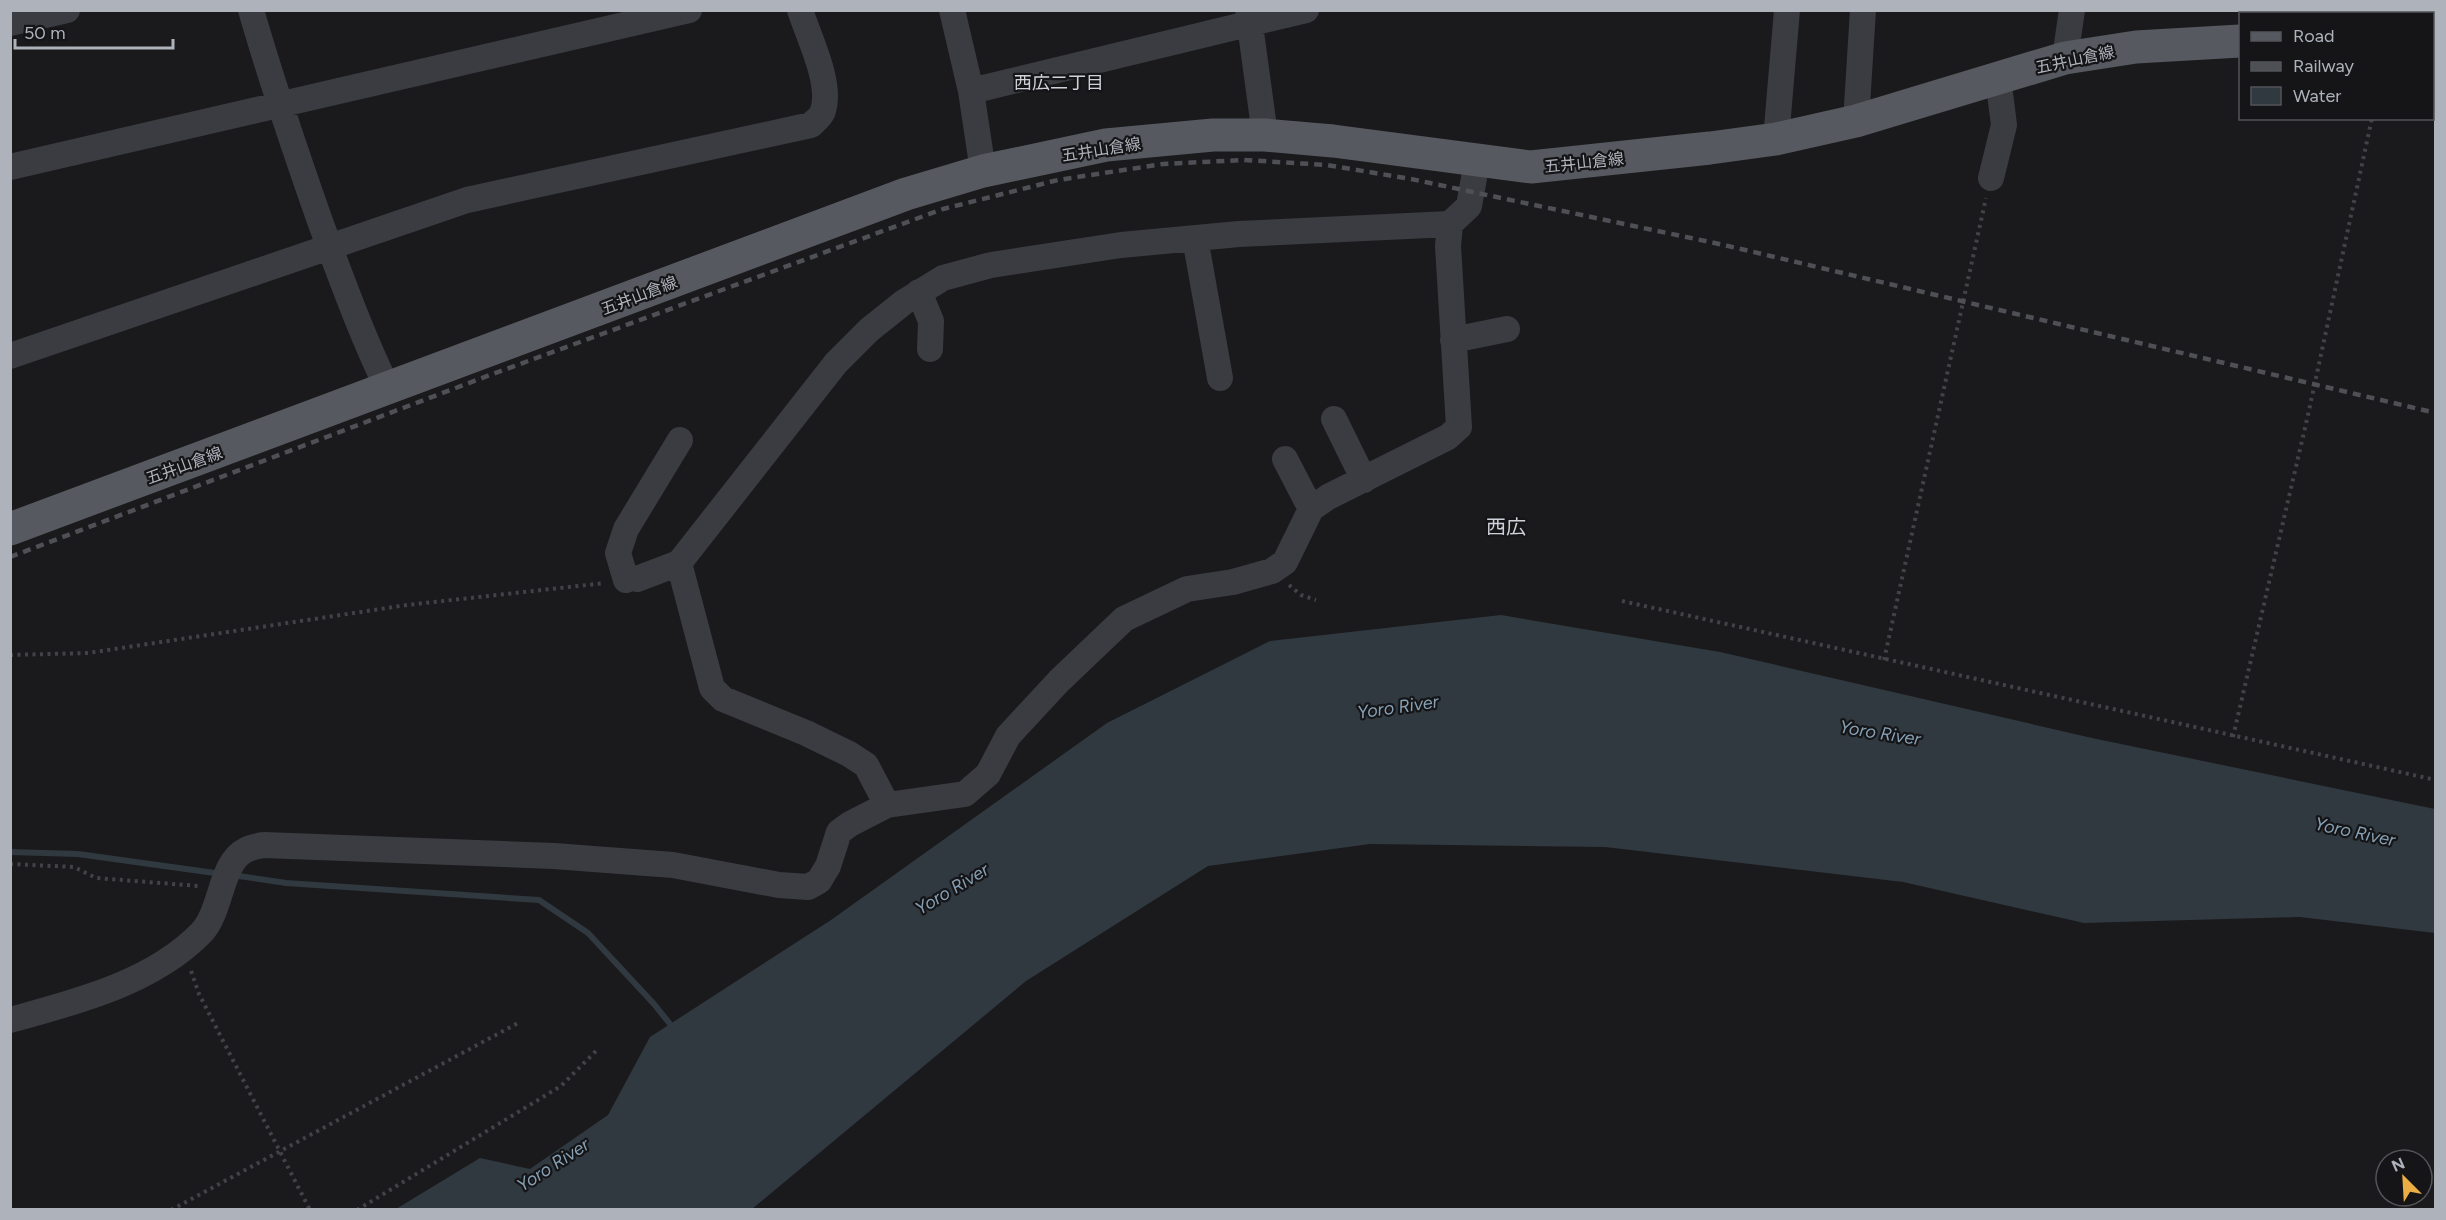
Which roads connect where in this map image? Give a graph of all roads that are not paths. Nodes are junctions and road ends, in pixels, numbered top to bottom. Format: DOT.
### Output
graph roads {
  1 [pos="66,10"];
  2 [pos="251,10"];
  3 [pos="689,10"];
  4 [pos="800,10"];
  5 [pos="952,10"];
  6 [pos="1306,10"];
  7 [pos="1787,10"];
  8 [pos="1863,10"];
  9 [pos="2072,10"];
  10 [pos="1249,17"];
  11 [pos="10,23"];
  12 [pos="2239,41"];
  13 [pos="2065,58"];
  14 [pos="1998,78"];
  15 [pos="971,91"];
  16 [pos="279,106"];
  17 [pos="1856,121"];
  18 [pos="1265,135"];
  19 [pos="1776,139"];
  20 [pos="1477,161"];
  21 [pos="10,167"];
  22 [pos="983,171"];
  23 [pos="1991,178"];
  24 [pos="1450,224"];
  25 [pos="1195,238"];
  26 [pos="329,246"];
  27 [pos="919,292"];
  28 [pos="1507,329"];
  29 [pos="1453,340"];
  30 [pos="930,349"];
  31 [pos="10,356"];
  32 [pos="1220,378"];
  33 [pos="388,389"];
  34 [pos="1334,419"];
  35 [pos="680,440"];
  36 [pos="1285,459"];
  37 [pos="1364,480"];
  38 [pos="1311,509"];
  39 [pos="10,529"];
  40 [pos="679,563"];
  41 [pos="887,805"];
  42 [pos="10,1020"];
  1 -- 11 [label="street"];
  2 -- 16 [label="street"];
  3 -- 16 [label="street"];
  4 -- 26 [label="street"];
  5 -- 15 [label="street"];
  6 -- 10 [label="street"];
  7 -- 19 [label="street"];
  8 -- 17 [label="street"];
  9 -- 13 [label="street"];
  10 -- 15 [label="street"];
  10 -- 18 [label="street"];
  12 -- 13 [label="main road, 五井山倉線"];
  13 -- 14 [label="main road, 五井山倉線"];
  14 -- 17 [label="main road, 五井山倉線"];
  14 -- 23 [label="street"];
  15 -- 22 [label="street"];
  16 -- 21 [label="street"];
  16 -- 26 [label="street"];
  17 -- 19 [label="main road, 五井山倉線"];
  18 -- 20 [label="main road, 五井山倉線"];
  18 -- 22 [label="main road, 五井山倉線"];
  19 -- 20 [label="main road, 五井山倉線"];
  20 -- 24 [label="street"];
  22 -- 33 [label="main road, 五井山倉線"];
  24 -- 25 [label="street"];
  24 -- 29 [label="street"];
  25 -- 27 [label="street"];
  25 -- 32 [label="street"];
  26 -- 31 [label="street"];
  26 -- 33 [label="street"];
  27 -- 30 [label="street"];
  27 -- 40 [label="street"];
  28 -- 29 [label="street"];
  29 -- 37 [label="street"];
  33 -- 39 [label="main road, 五井山倉線"];
  34 -- 37 [label="street"];
  35 -- 40 [label="street"];
  36 -- 38 [label="street"];
  37 -- 38 [label="street"];
  38 -- 41 [label="street"];
  40 -- 41 [label="street"];
  41 -- 42 [label="street"];
}
